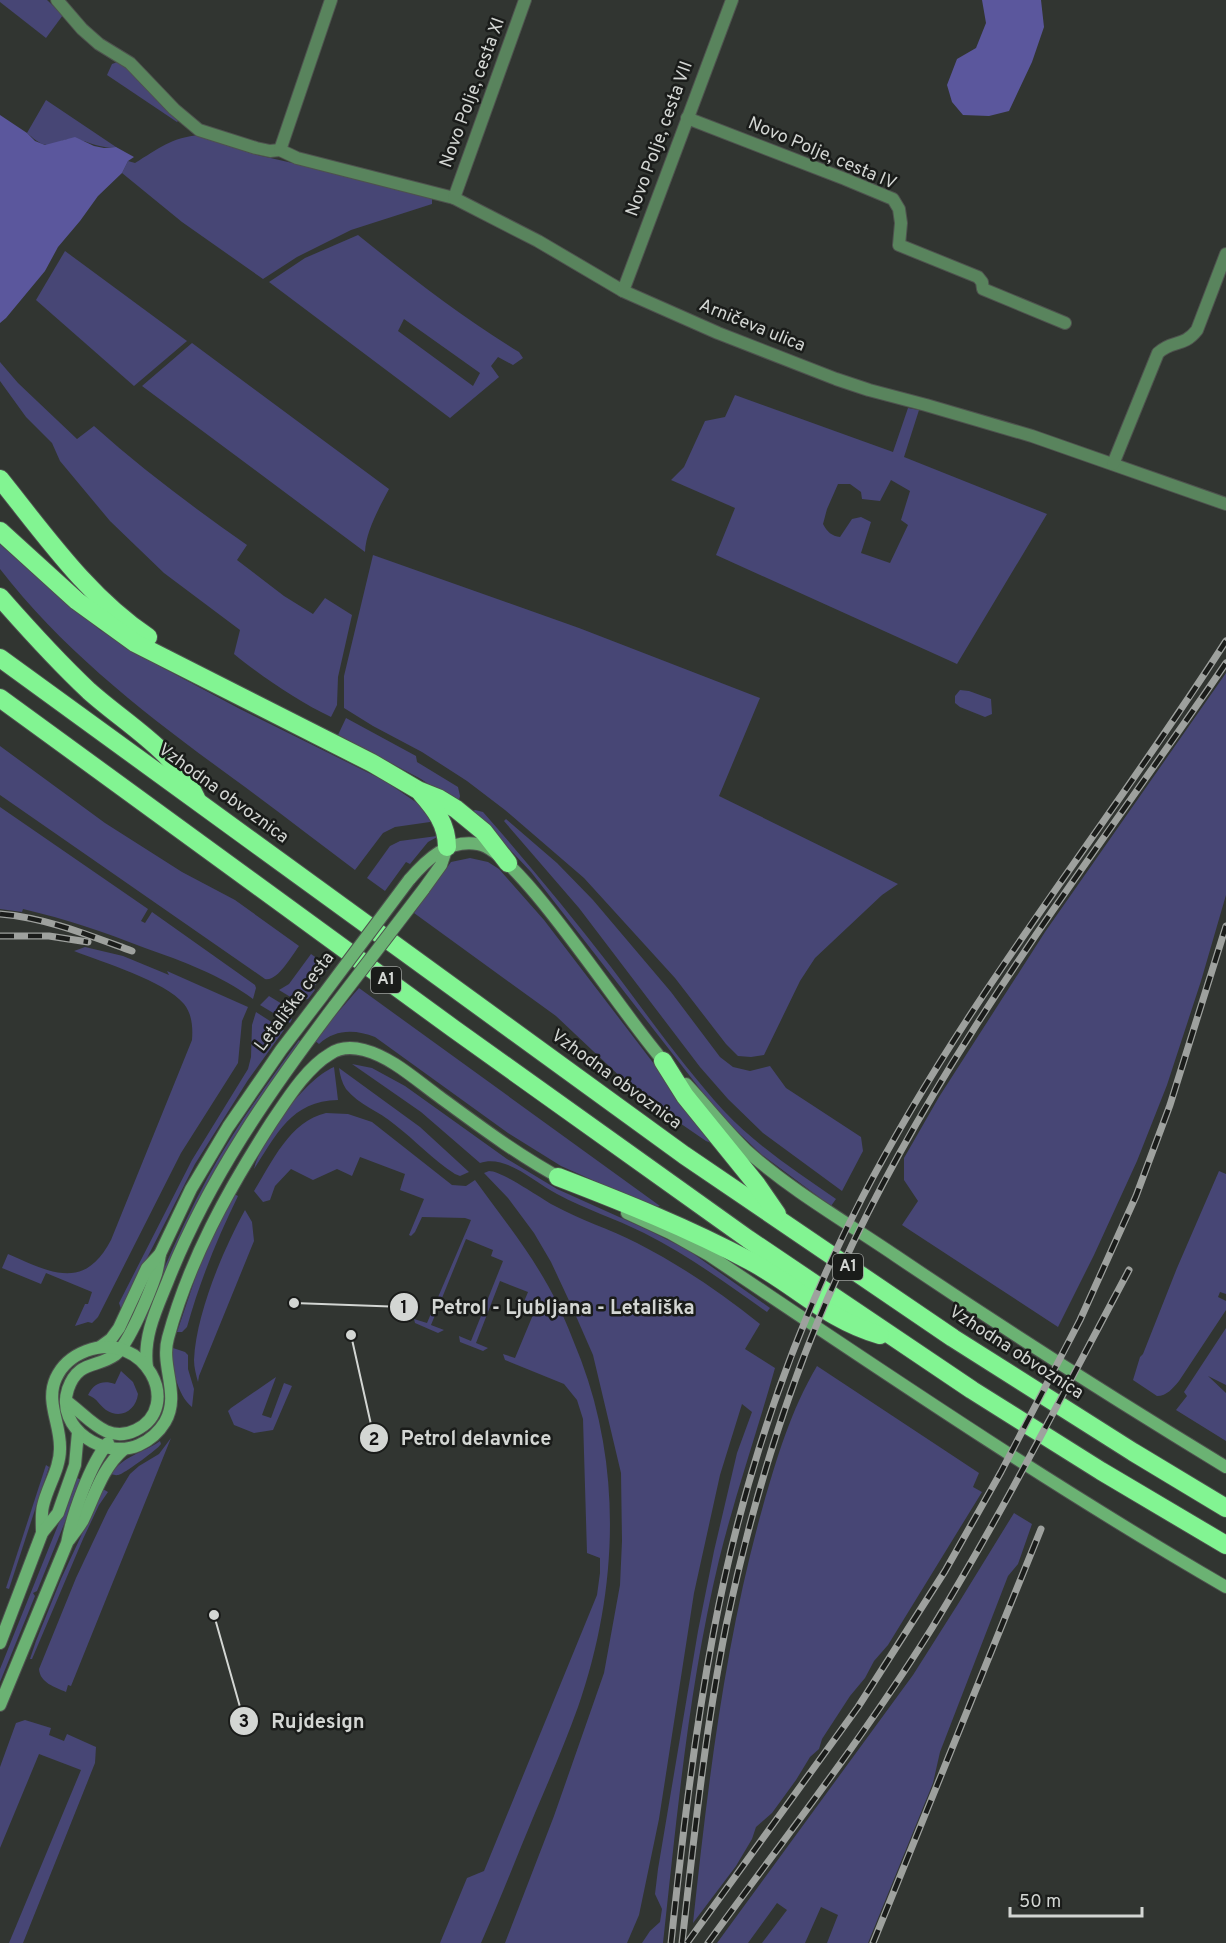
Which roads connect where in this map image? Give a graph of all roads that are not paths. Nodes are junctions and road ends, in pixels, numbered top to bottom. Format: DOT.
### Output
graph roads {
  1 [pos="57,0"];
  2 [pos="331,0"];
  3 [pos="525,0"];
  4 [pos="732,0"];
  5 [pos="687,118"];
  6 [pos="280,150"];
  7 [pos="454,198"];
  8 [pos="1226,254"];
  9 [pos="623,291"];
  10 [pos="1065,323"];
  11 [pos="1113,464"];
  12 [pos="0,479"];
  13 [pos="1226,504"];
  14 [pos="0,531"];
  15 [pos="0,597"];
  16 [pos="0,658"];
  17 [pos="230,692"];
  18 [pos="0,698"];
  19 [pos="418,790"];
  20 [pos="198,802"];
  21 [pos="447,847"];
  22 [pos="508,863"];
  23 [pos="663,1060"];
  24 [pos="275,1086"];
  25 [pos="251,1155"];
  26 [pos="558,1177"];
  27 [pos="783,1223"];
  28 [pos="160,1254"];
  29 [pos="897,1340"];
  30 [pos="98,1348"];
  31 [pos="122,1348"];
  32 [pos="147,1367"];
  33 [pos="66,1401"];
  34 [pos="78,1432"];
  35 [pos="118,1435"];
  36 [pos="104,1448"];
  37 [pos="124,1449"];
  38 [pos="1226,1467"];
  39 [pos="1226,1508"];
  40 [pos="42,1533"];
  41 [pos="67,1543"];
  42 [pos="1226,1545"];
  43 [pos="1226,1587"];
  44 [pos="0,1644"];
  45 [pos="0,1705"];
  1 -- 6 [label="street, Arničeva ulica"];
  2 -- 6 [label="street"];
  3 -- 7 [label="street, Novo Polje, cesta XI"];
  4 -- 5 [label="street, Novo Polje, cesta VII"];
  5 -- 9 [label="street, Novo Polje, cesta VII"];
  5 -- 10 [label="street, Novo Polje, cesta IV"];
  6 -- 7 [label="street, Arničeva ulica"];
  7 -- 9 [label="street, Arničeva ulica"];
  8 -- 11 [label="street"];
  9 -- 11 [label="street, Arničeva ulica"];
  11 -- 13 [label="street, Arničeva ulica"];
  12 -- 17 [label="highway"];
  14 -- 17 [label="highway"];
  15 -- 20 [label="highway"];
  16 -- 20 [label="highway, Vzhodna obvoznica / A1"];
  17 -- 19 [label="highway"];
  18 -- 29 [label="highway, A1"];
  19 -- 21 [label="highway"];
  19 -- 22 [label="highway"];
  20 -- 27 [label="highway, Vzhodna obvoznica / A1"];
  21 -- 22 [label="main road"];
  21 -- 24 [label="main road, Letališka cesta, bridge"];
  21 -- 28 [label="main road, Letališka cesta, bridge"];
  22 -- 23 [label="main road"];
  23 -- 27 [label="highway"];
  23 -- 38 [label="main road"];
  24 -- 25 [label="main road"];
  24 -- 32 [label="main road, Letališka cesta"];
  25 -- 26 [label="main road"];
  25 -- 37 [label="main road, Letališka cesta"];
  26 -- 29 [label="highway"];
  26 -- 43 [label="main road"];
  27 -- 39 [label="highway, Vzhodna obvoznica / A1"];
  28 -- 30 [label="main road, Letališka cesta"];
  28 -- 31 [label="main road, Letališka cesta"];
  29 -- 42 [label="highway, A1"];
  30 -- 31 [label="main road, Letališka cesta"];
  30 -- 40 [label="main road, Letališka cesta"];
  31 -- 32 [label="main road"];
  31 -- 33 [label="main road"];
  32 -- 35 [label="main road, Letališka cesta"];
  33 -- 34 [label="main road, Letališka cesta"];
  33 -- 35 [label="main road"];
  34 -- 36 [label="main road, Letališka cesta"];
  34 -- 40 [label="main road, Letališka cesta"];
  35 -- 36 [label="main road, Letališka cesta"];
  36 -- 37 [label="main road, Letališka cesta"];
  36 -- 41 [label="main road, Letališka cesta"];
  37 -- 41 [label="main road, Letališka cesta"];
  40 -- 44 [label="main road, Letališka cesta"];
  41 -- 45 [label="main road, Letališka cesta"];
}
